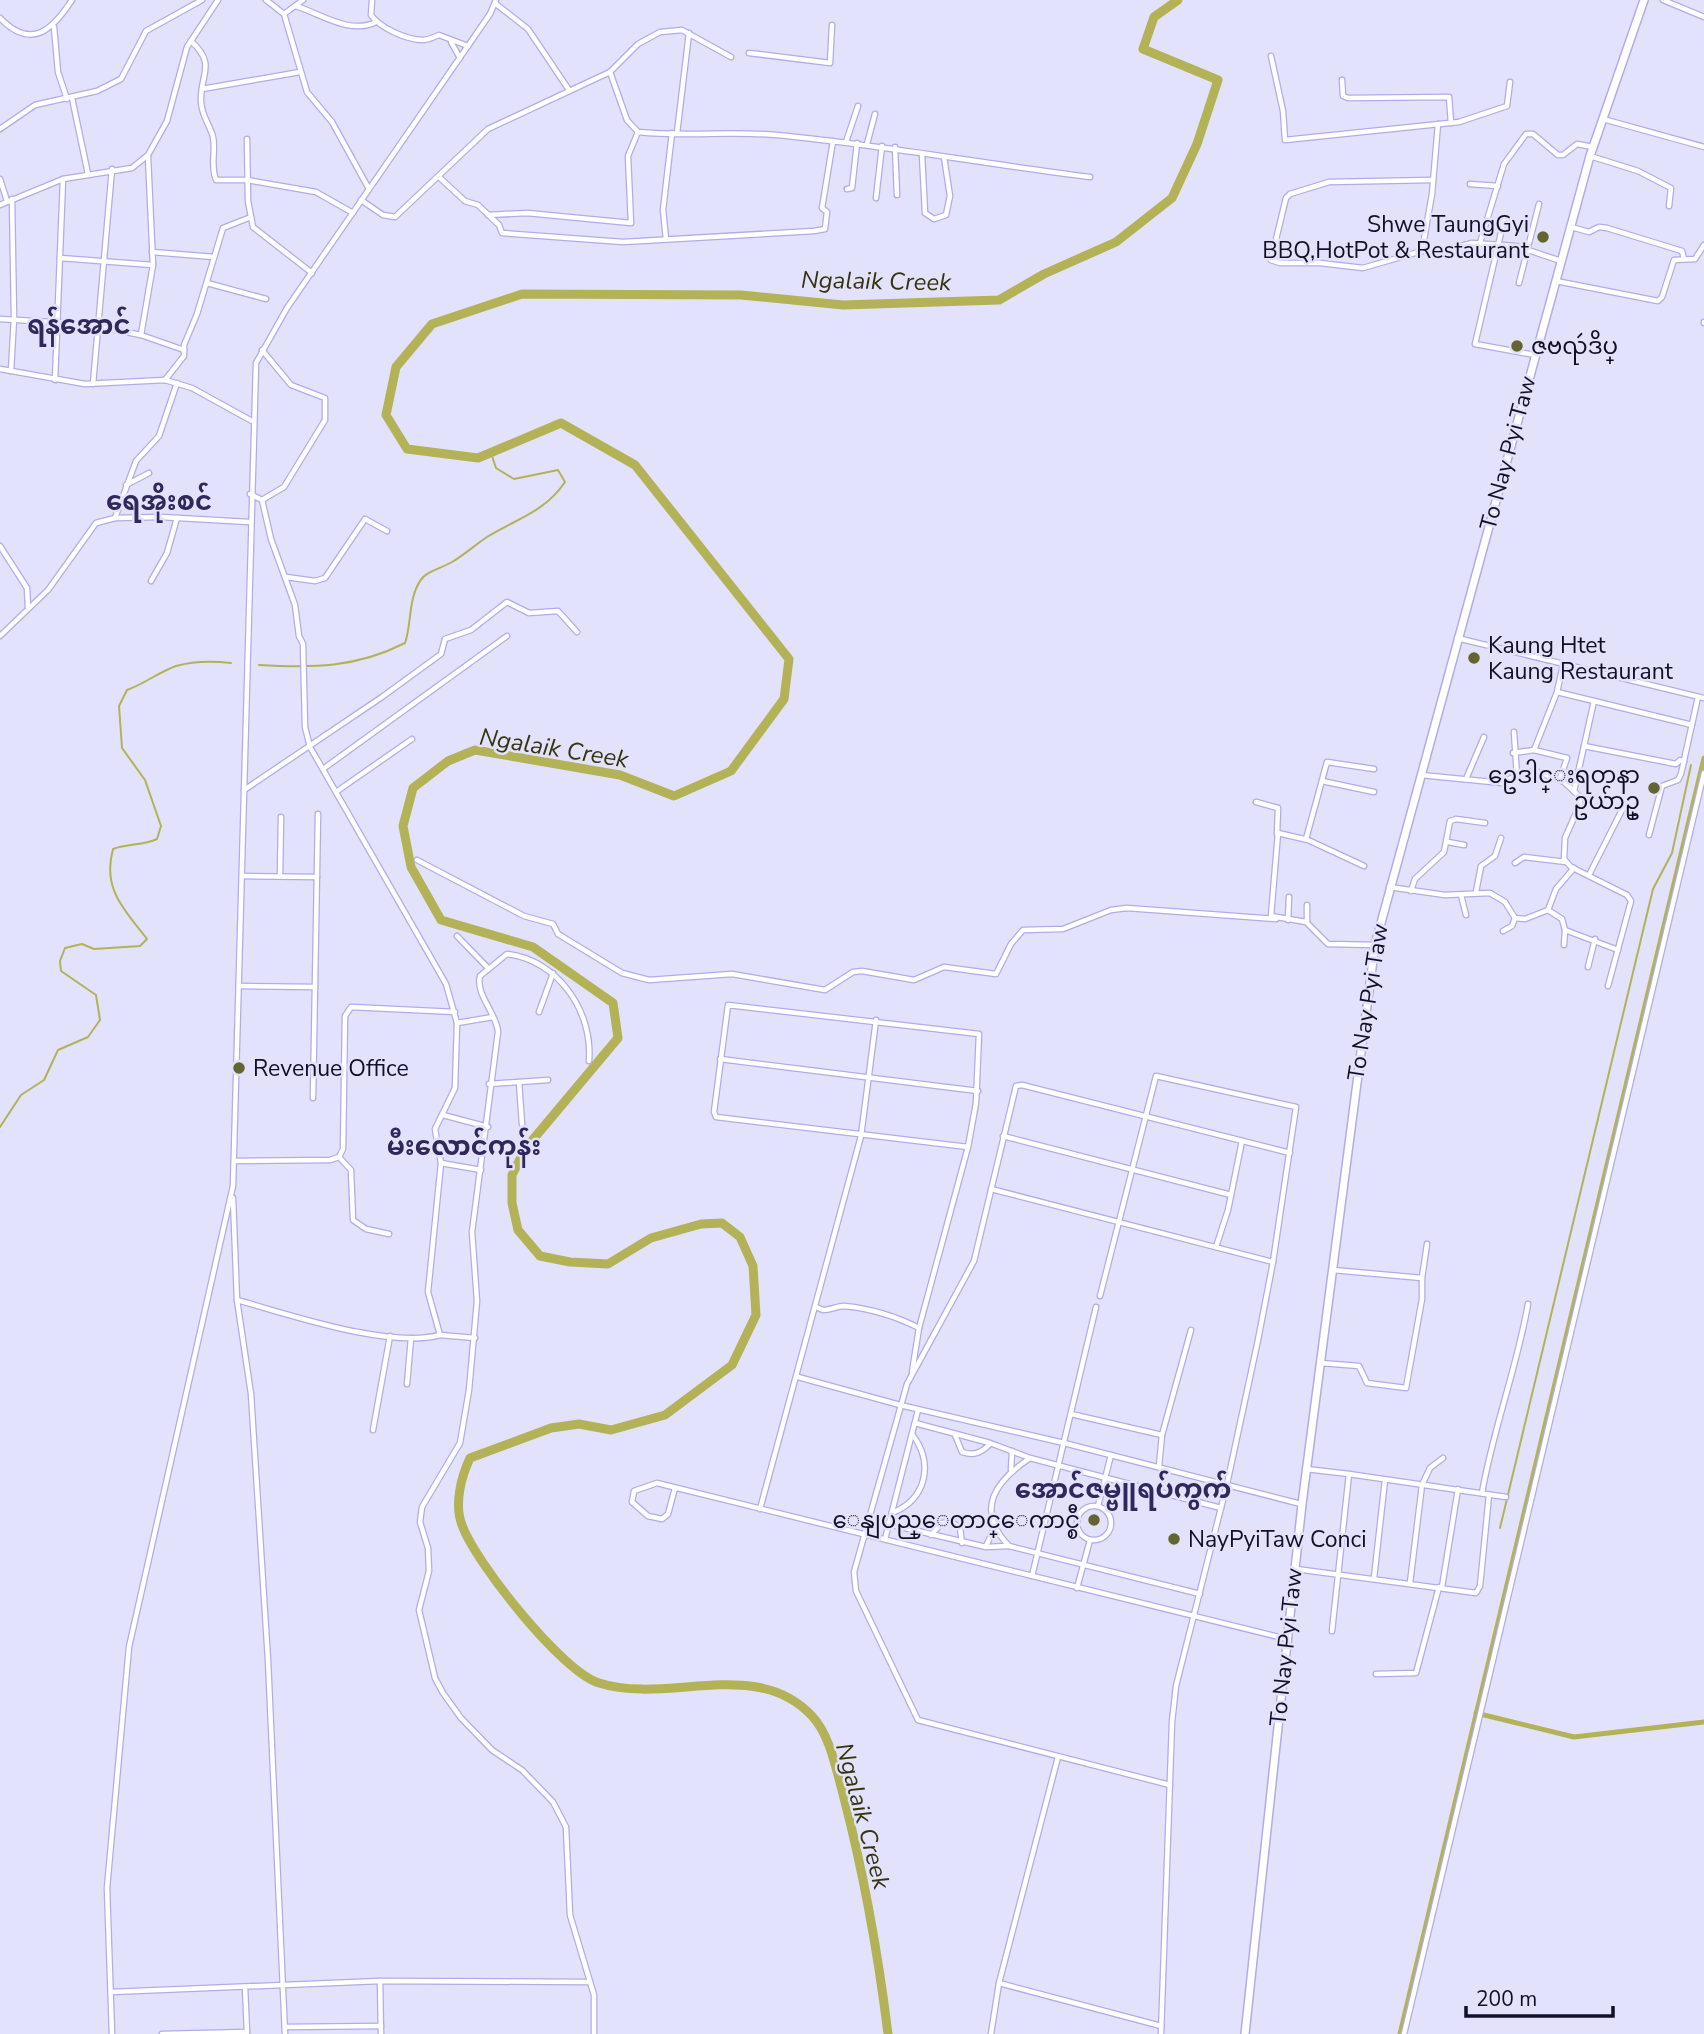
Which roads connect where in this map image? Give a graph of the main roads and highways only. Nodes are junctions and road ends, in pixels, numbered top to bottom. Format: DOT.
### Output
graph roads {
  1 [pos="1642,1"];
  2 [pos="1245,2034"];
  1 -- 2 [label="main road, To Nay Pyi Taw"];
}
